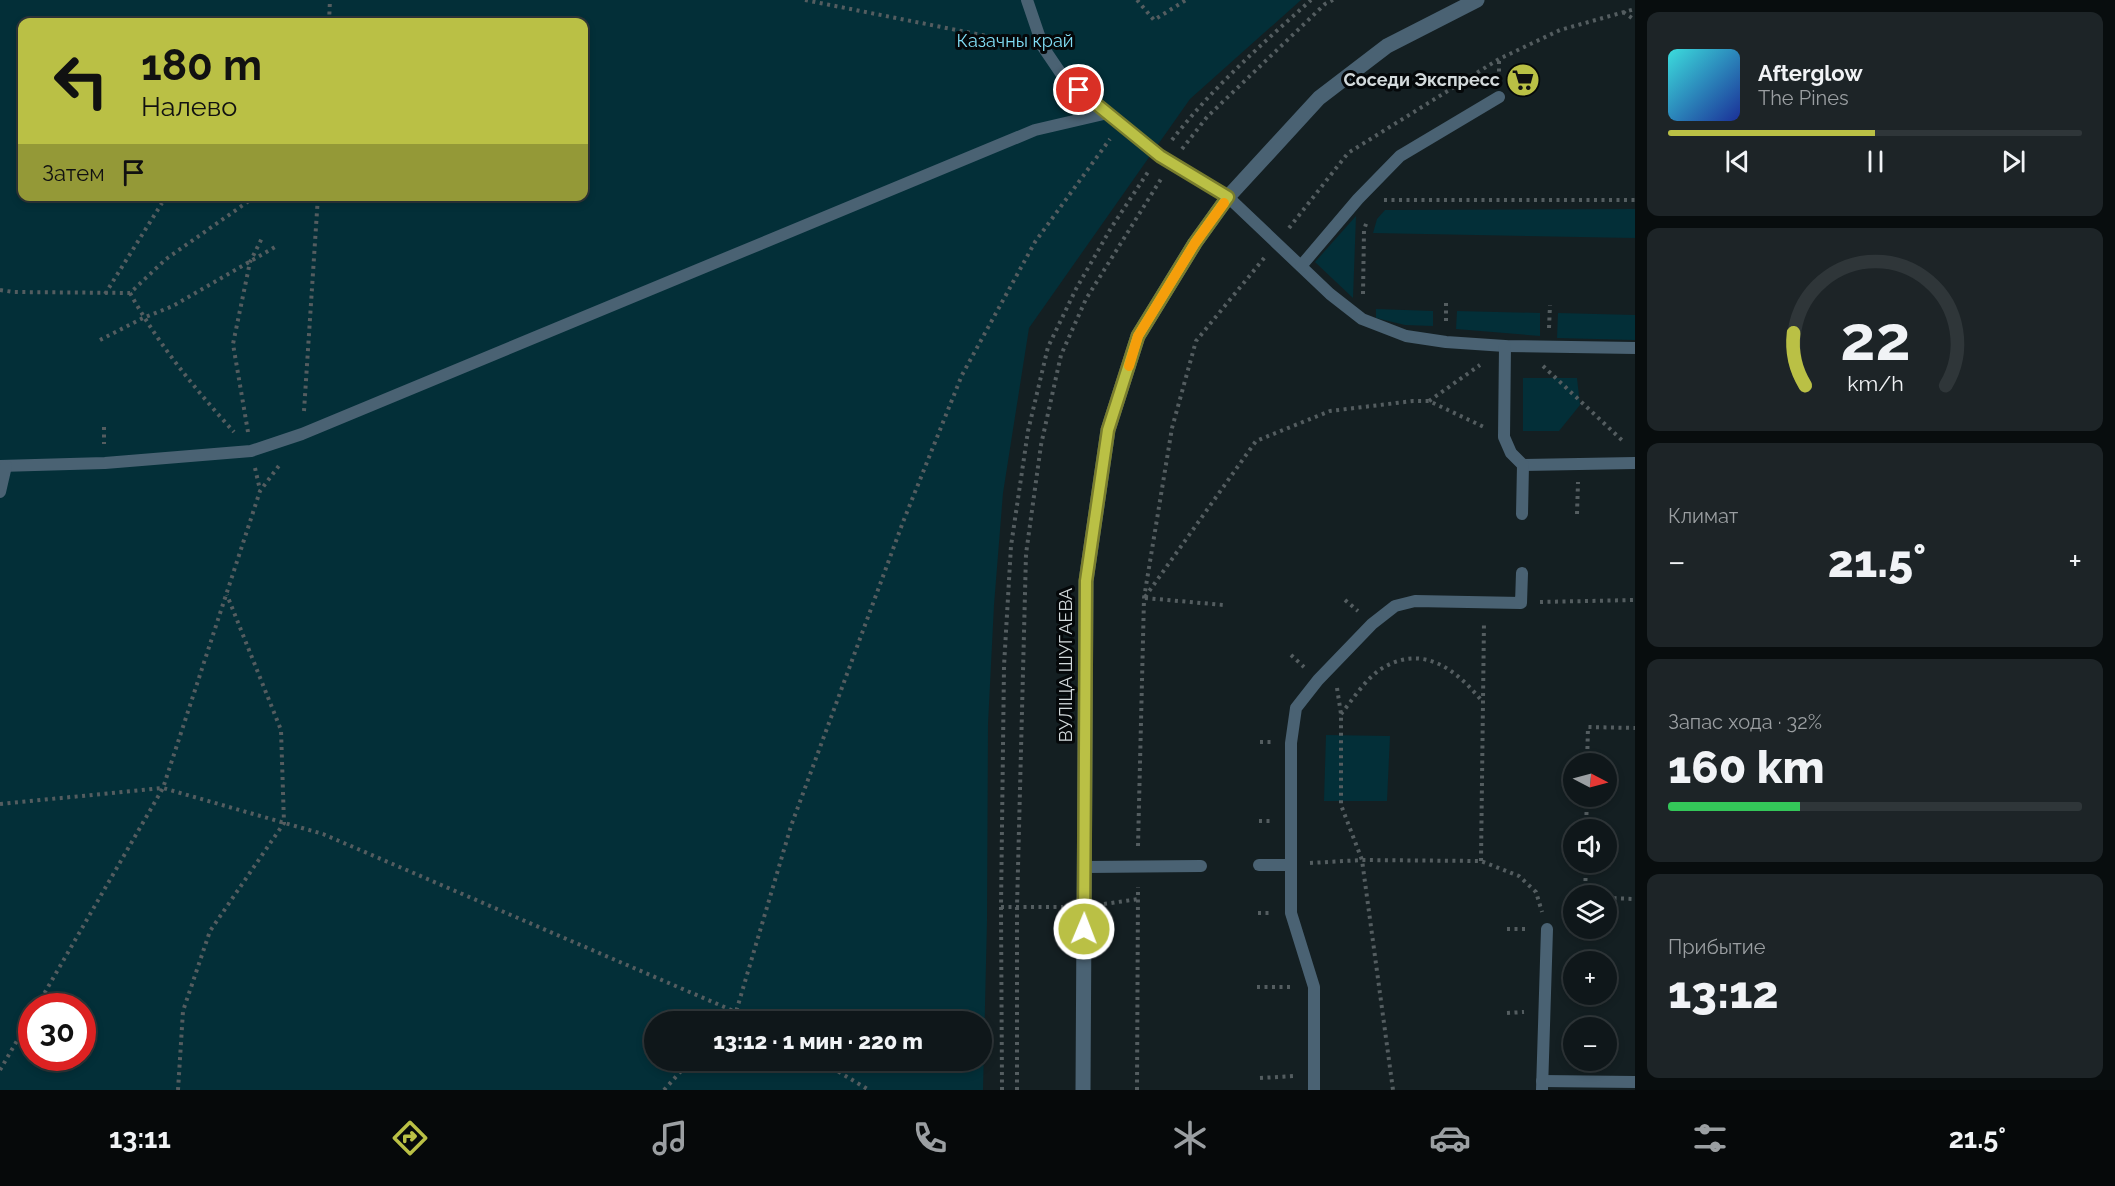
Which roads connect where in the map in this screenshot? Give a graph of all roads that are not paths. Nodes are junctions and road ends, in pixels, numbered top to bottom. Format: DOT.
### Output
graph roads {
  1 [pos="1027,0"];
  2 [pos="1477,0"];
  3 [pos="1499,97"];
  4 [pos="1108,113"];
  5 [pos="1228,197"];
  6 [pos="1301,266"];
  7 [pos="1505,346"];
  8 [pos="1635,348"];
  9 [pos="1635,463"];
  10 [pos="1523,465"];
  11 [pos="3,466"];
  12 [pos="0,492"];
  13 [pos="1522,514"];
  14 [pos="1522,573"];
  15 [pos="1258,865"];
  16 [pos="1291,865"];
  17 [pos="1201,866"];
  18 [pos="1085,867"];
  19 [pos="1547,929"];
  20 [pos="1635,1082"];
  21 [pos="1542,1085"];
  22 [pos="1083,1090"];
  23 [pos="1314,1090"];
  1 -- 4 [label="lane"];
  2 -- 5 [label="street, ВУЛІЦА ШУГАЕВА"];
  3 -- 6 [label="lane"];
  4 -- 5 [label="lane"];
  4 -- 11 [label="lane"];
  5 -- 6 [label="lane"];
  5 -- 18 [label="street, ВУЛІЦА ШУГАЕВА"];
  6 -- 7 [label="lane"];
  7 -- 8 [label="lane"];
  7 -- 10 [label="lane"];
  9 -- 10 [label="lane"];
  10 -- 13 [label="lane"];
  11 -- 12 [label="lane"];
  14 -- 16 [label="lane"];
  15 -- 16 [label="lane"];
  16 -- 23 [label="lane"];
  17 -- 18 [label="lane"];
  18 -- 22 [label="street, ВУЛІЦА ШУГАЕВА"];
  19 -- 21 [label="lane"];
  20 -- 21 [label="lane"];
}
